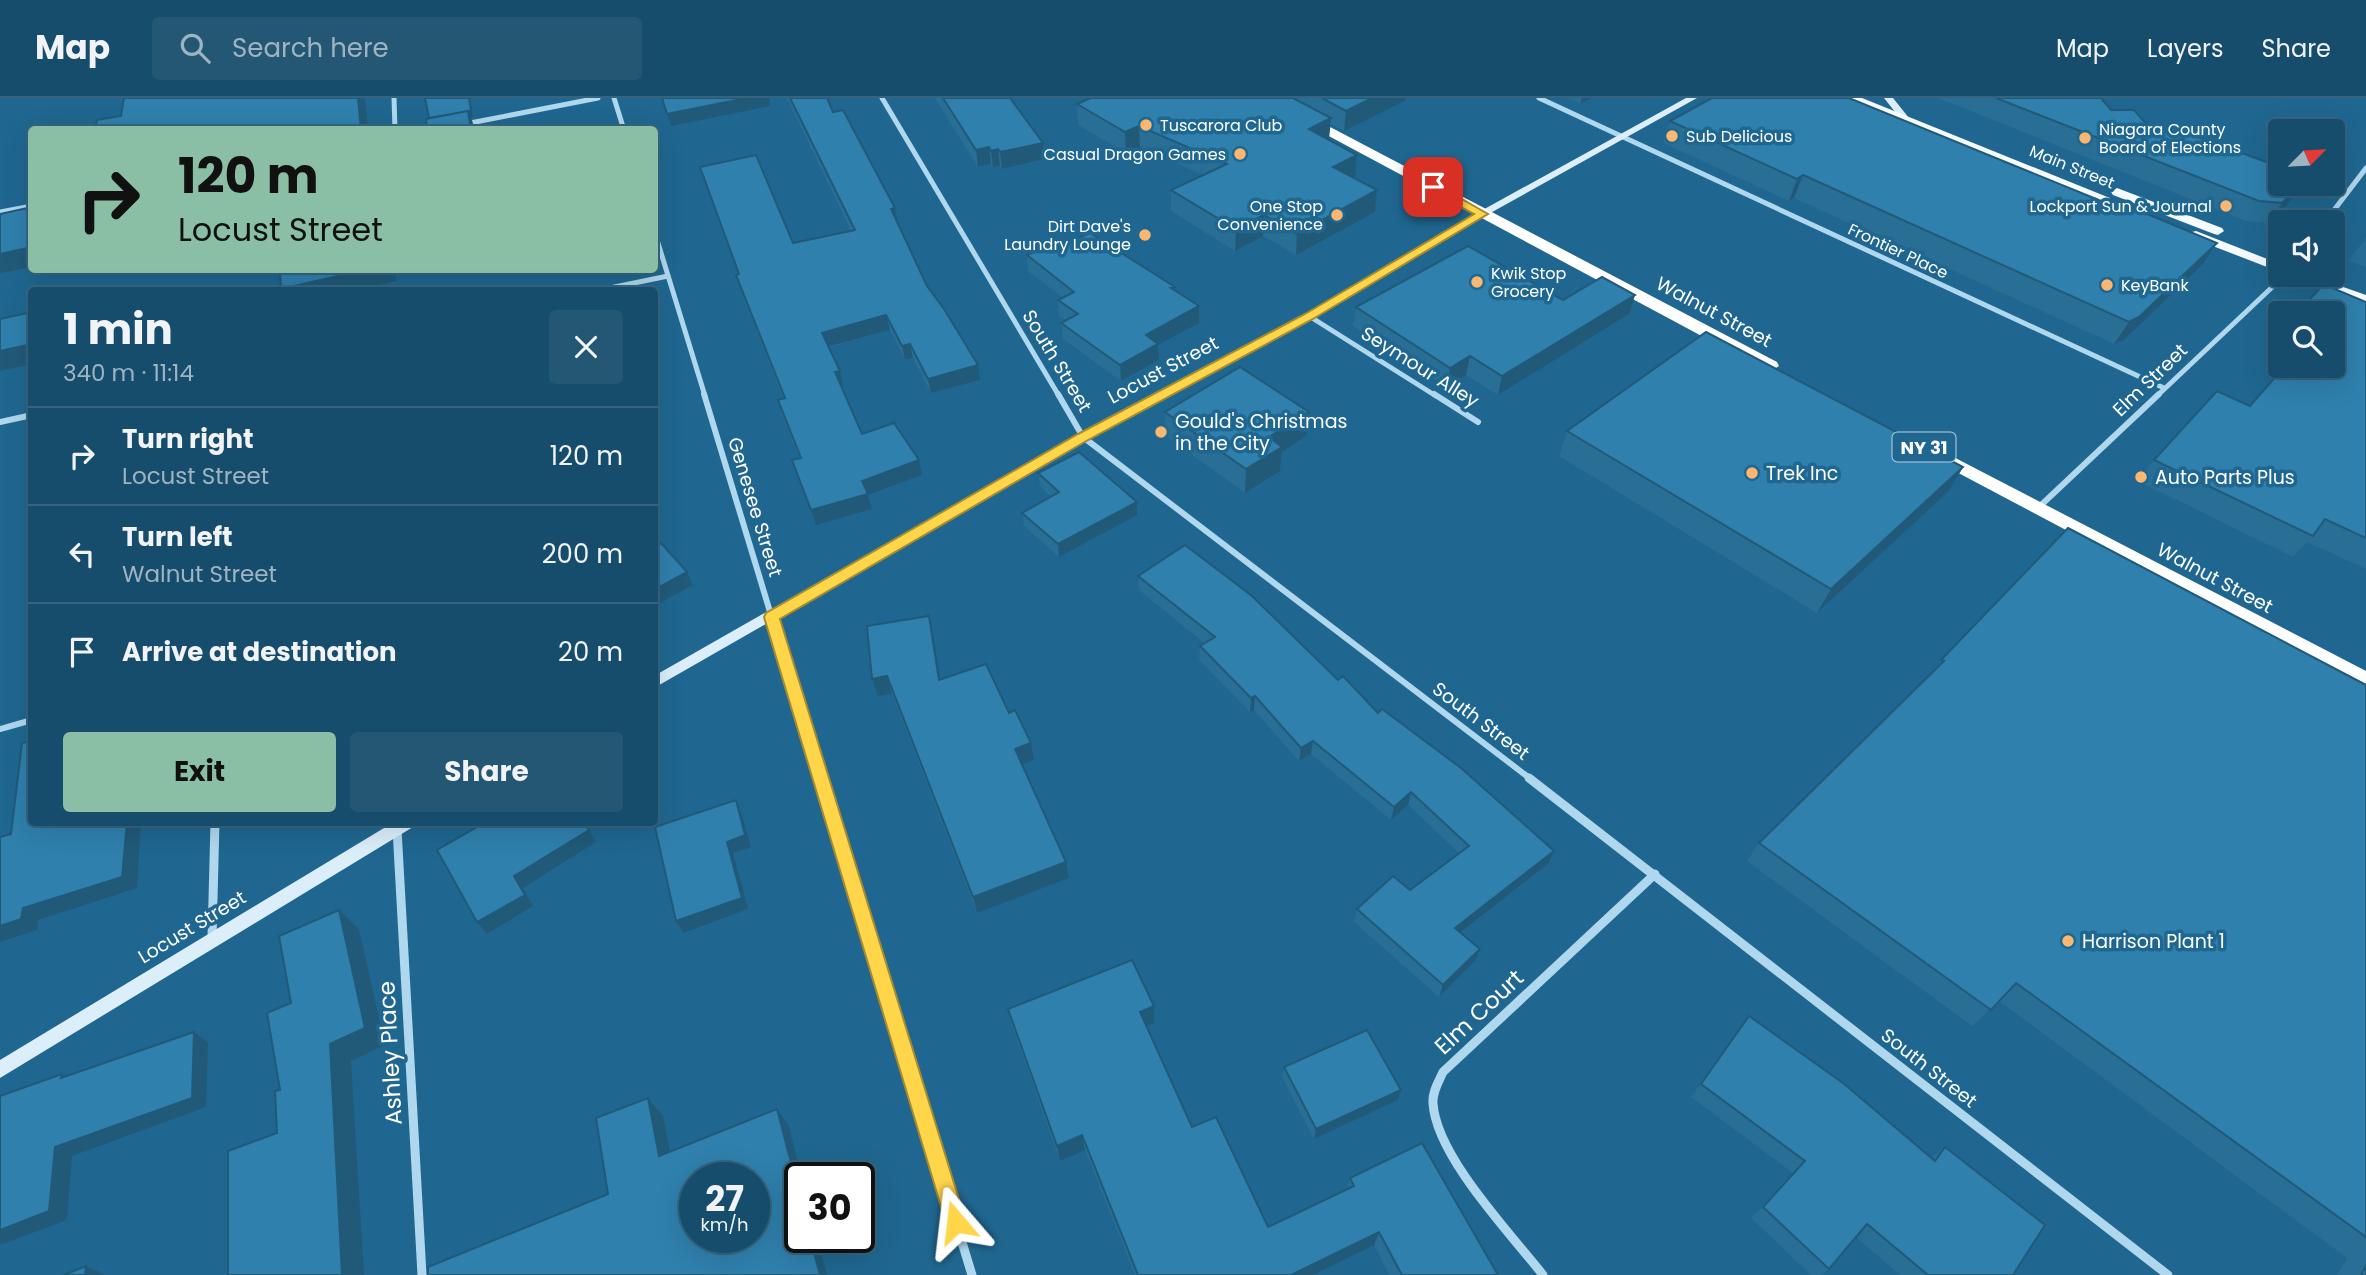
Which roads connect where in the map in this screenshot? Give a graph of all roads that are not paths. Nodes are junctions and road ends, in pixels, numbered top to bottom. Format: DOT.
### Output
graph roads {
  1 [pos="394,98"];
  2 [pos="598,98"];
  3 [pos="614,98"];
  4 [pos="882,98"];
  5 [pos="1265,98"];
  6 [pos="1539,98"];
  7 [pos="1693,98"];
  8 [pos="1852,98"];
  9 [pos="1880,98"];
  10 [pos="1890,101"];
  11 [pos="1906,120"];
  12 [pos="461,124"];
  13 [pos="395,126"];
  14 [pos="623,126"];
  15 [pos="1621,136"];
  16 [pos="2366,167"];
  17 [pos="28,207"];
  18 [pos="2334,210"];
  19 [pos="0,212"];
  20 [pos="1482,214"];
  21 [pos="658,243"];
  22 [pos="2268,251"];
  23 [pos="2268,263"];
  24 [pos="668,276"];
  25 [pos="2345,280"];
  26 [pos="615,287"];
  27 [pos="2272,287"];
  28 [pos="2330,287"];
  29 [pos="2366,288"];
  30 [pos="2366,300"];
  31 [pos="1309,316"];
  32 [pos="1786,374"];
  33 [pos="2164,387"];
  34 [pos="28,416"];
  35 [pos="0,422"];
  36 [pos="1478,422"];
  37 [pos="1083,437"];
  38 [pos="1918,444"];
  39 [pos="2038,508"];
  40 [pos="772,617"];
  41 [pos="658,681"];
  42 [pos="2366,681"];
  43 [pos="28,721"];
  44 [pos="0,729"];
  45 [pos="215,826"];
  46 [pos="402,826"];
  47 [pos="1655,874"];
  48 [pos="212,939"];
  49 [pos="0,1070"];
  50 [pos="422,1275"];
  51 [pos="972,1275"];
  52 [pos="1543,1275"];
  53 [pos="2168,1275"];
  1 -- 13 [label="street"];
  2 -- 12 [label="street"];
  3 -- 14 [label="street"];
  4 -- 37 [label="street, South Street"];
  5 -- 20 [label="highway, Walnut Street"];
  6 -- 15 [label="street, Frontier Place"];
  7 -- 15 [label="street, Locust Street"];
  8 -- 11 [label="main road, Main Street"];
  9 -- 10 [label="main road, Main Street"];
  10 -- 11 [label="street"];
  10 -- 22 [label="main road, Main Street"];
  11 -- 23 [label="main road, Main Street"];
  15 -- 20 [label="street, Locust Street"];
  15 -- 33 [label="street, Frontier Place"];
  16 -- 18 [label="street"];
  17 -- 19 [label="street"];
  20 -- 31 [label="street, Locust Street"];
  20 -- 32 [label="highway, Walnut Street"];
  21 -- 24 [label="street, Genesee Street"];
  24 -- 26 [label="street"];
  24 -- 40 [label="street, Genesee Street"];
  25 -- 29 [label="main road"];
  27 -- 33 [label="street, Elm Street"];
  28 -- 30 [label="main road"];
  31 -- 36 [label="street, Seymour Alley"];
  31 -- 37 [label="street, Locust Street"];
  33 -- 39 [label="street, Elm Street"];
  34 -- 35 [label="street"];
  37 -- 40 [label="street, Locust Street"];
  37 -- 47 [label="street, South Street"];
  38 -- 39 [label="highway, Walnut Street / NY 31"];
  39 -- 42 [label="highway, Walnut Street / NY 31"];
  40 -- 41 [label="street, Locust Street"];
  40 -- 51 [label="street, Genesee Street"];
  43 -- 44 [label="street"];
  45 -- 48 [label="street"];
  46 -- 48 [label="street, Locust Street"];
  46 -- 50 [label="street, Ashley Place"];
  47 -- 52 [label="street, Elm Court"];
  47 -- 53 [label="street, South Street"];
  48 -- 49 [label="street, Locust Street"];
}
